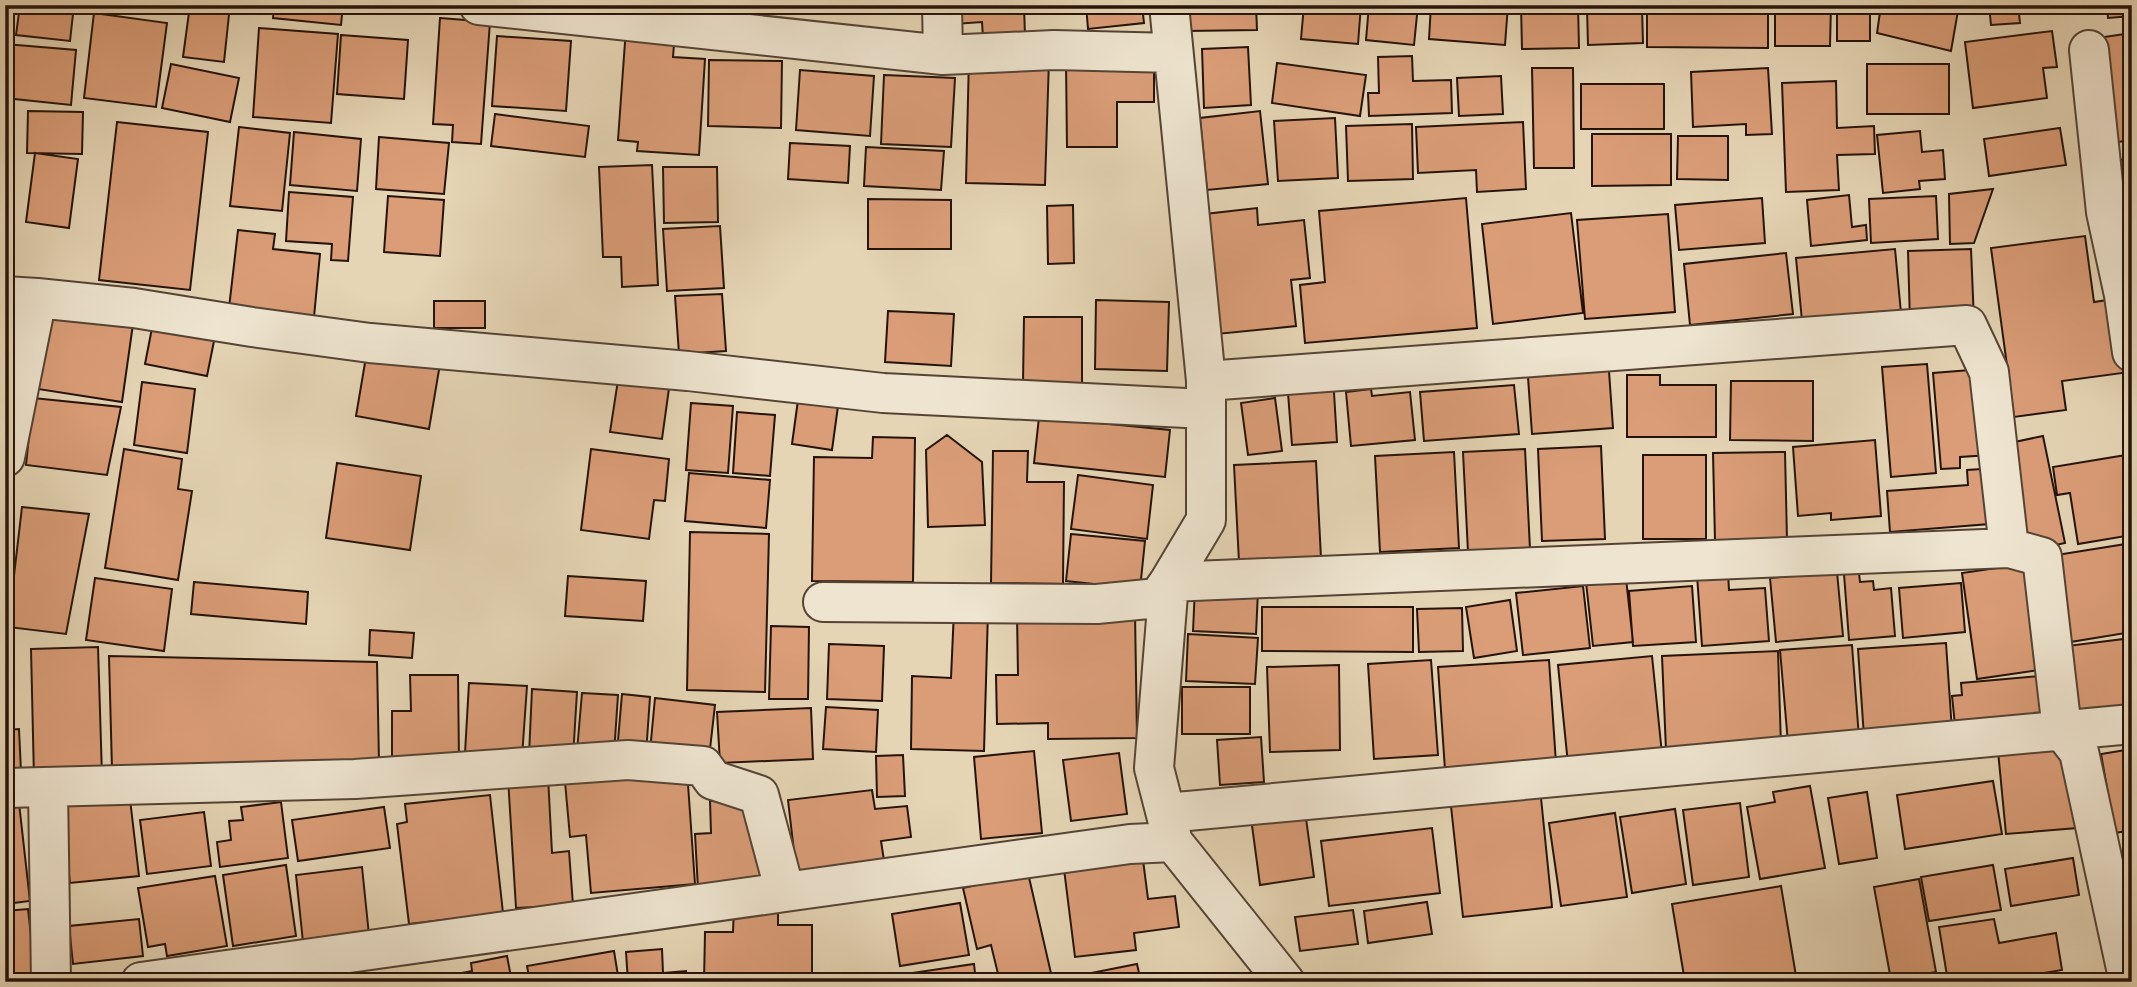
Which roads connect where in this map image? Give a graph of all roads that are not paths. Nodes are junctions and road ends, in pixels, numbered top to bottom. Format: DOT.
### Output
graph roads {
  1 [pos="479,5"];
  2 [pos="943,5"];
  3 [pos="1170,5"];
  4 [pos="524,7"];
  5 [pos="734,19"];
  6 [pos="2089,50"];
  7 [pos="1173,53"];
  8 [pos="943,55"];
  9 [pos="21,297"];
  10 [pos="2132,352"];
  11 [pos="1206,395"];
  12 [pos="5,457"];
  13 [pos="2009,548"];
  14 [pos="1168,582"];
  15 [pos="823,602"];
  16 [pos="2132,724"];
  17 [pos="2062,730"];
  18 [pos="5,788"];
  19 [pos="48,789"];
  20 [pos="1170,827"];
  21 [pos="785,892"];
  22 [pos="2121,981"];
  23 [pos="51,982"];
  24 [pos="141,982"];
  25 [pos="1285,982"];
  1 -- 4 [label="street"];
  2 -- 8 [label="street"];
  3 -- 7 [label="street"];
  4 -- 5 [label="street"];
  5 -- 8 [label="street"];
  6 -- 10 [label="street"];
  7 -- 8 [label="street"];
  7 -- 11 [label="street"];
  9 -- 11 [label="street"];
  9 -- 12 [label="street"];
  11 -- 13 [label="street"];
  11 -- 14 [label="street"];
  13 -- 14 [label="street"];
  13 -- 17 [label="street"];
  14 -- 15 [label="street"];
  14 -- 20 [label="street"];
  16 -- 17 [label="street"];
  17 -- 20 [label="street"];
  17 -- 22 [label="street"];
  18 -- 19 [label="street"];
  19 -- 21 [label="street"];
  19 -- 23 [label="street"];
  20 -- 21 [label="street"];
  20 -- 25 [label="street"];
  21 -- 24 [label="street"];
}
